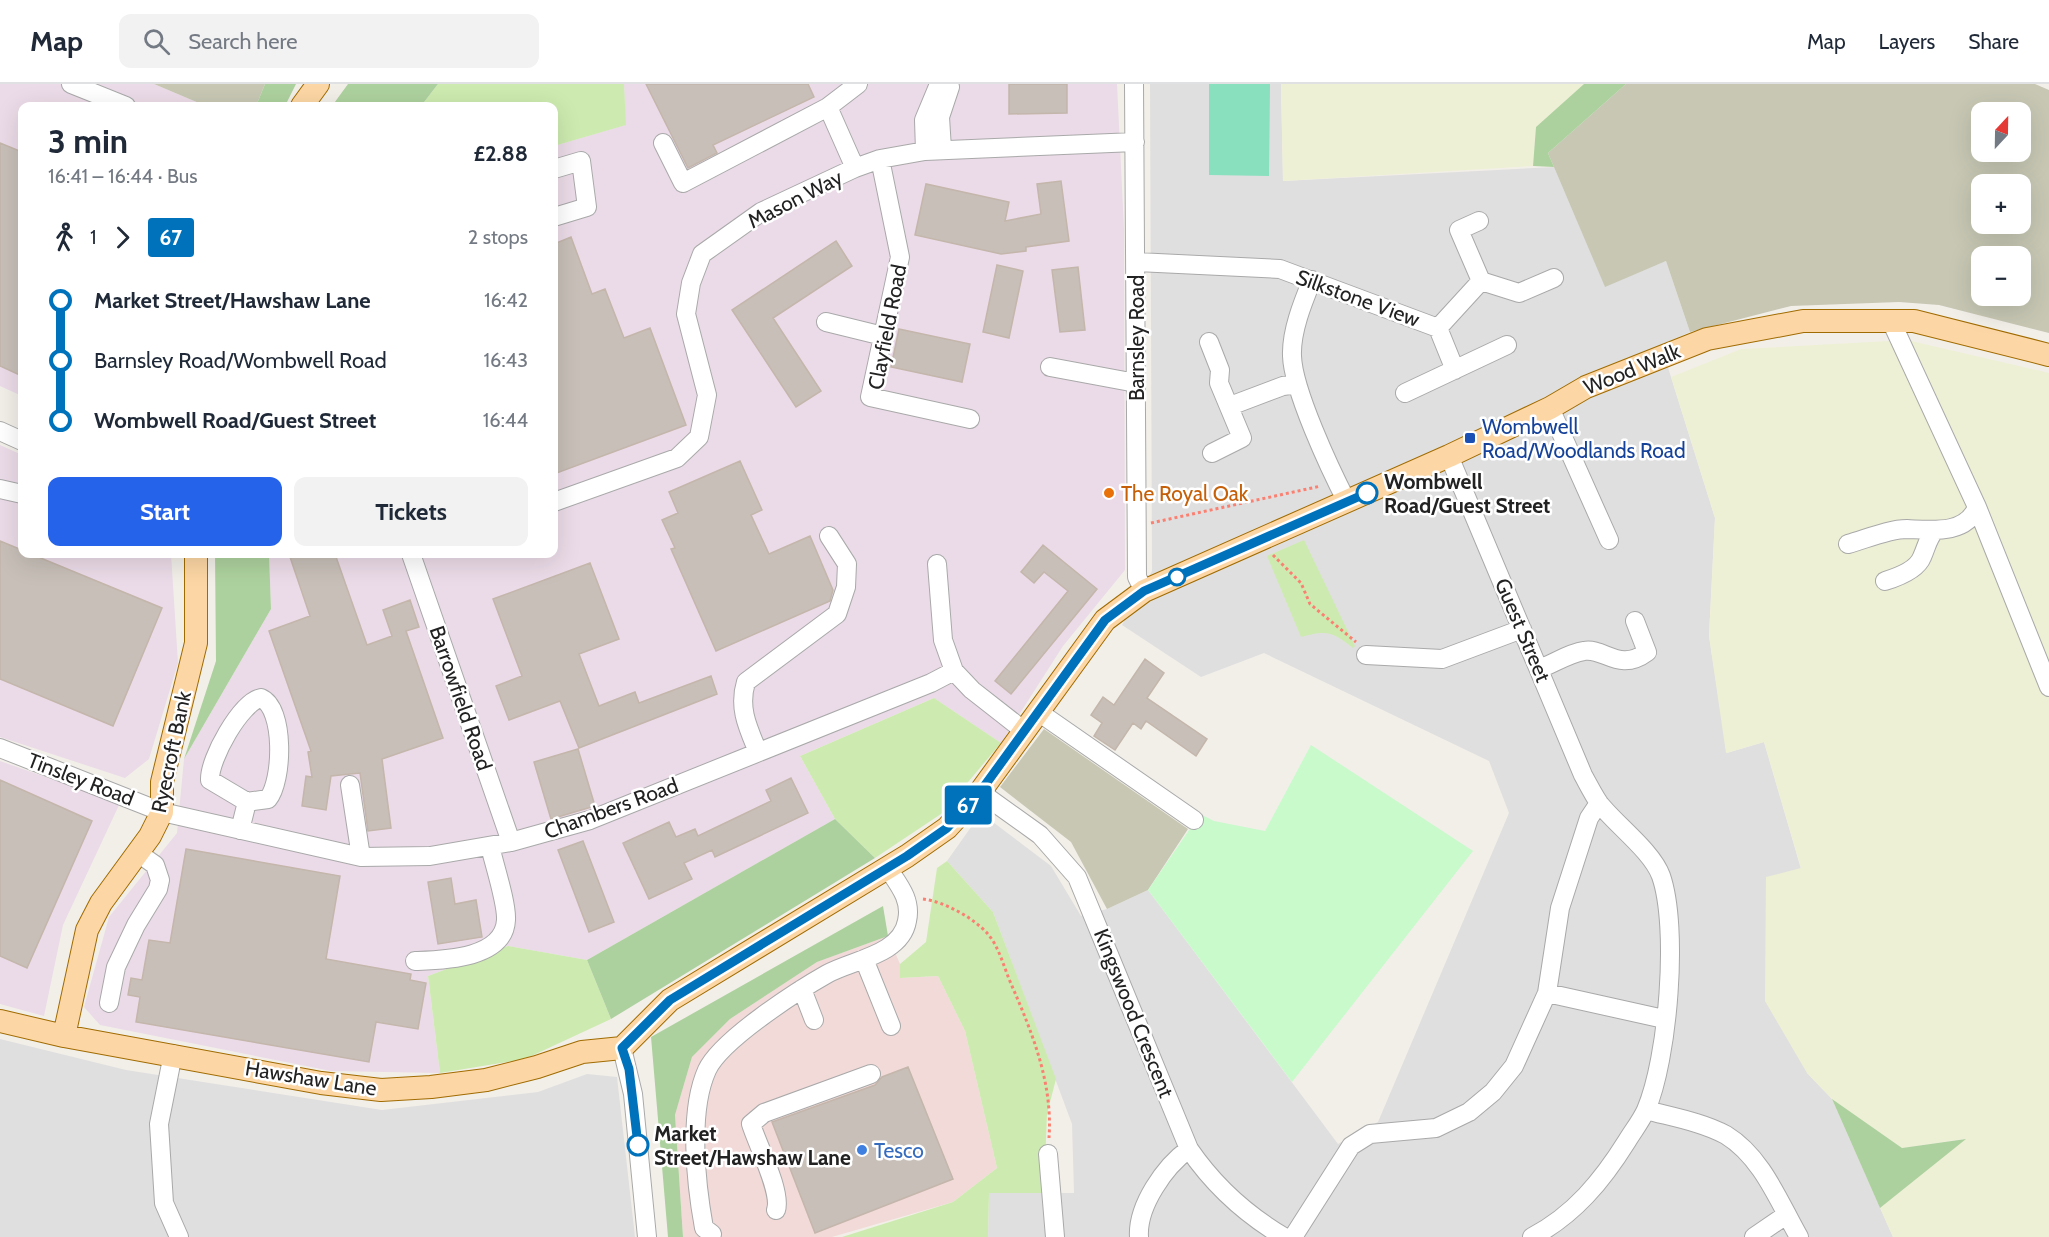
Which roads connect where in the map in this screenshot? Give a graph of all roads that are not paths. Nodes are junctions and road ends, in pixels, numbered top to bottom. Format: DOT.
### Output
graph roads {
  1 [pos="71,84"];
  2 [pos="858,84"];
  3 [pos="939,84"];
  4 [pos="951,84"];
  5 [pos="1134,84"];
  6 [pos="116,102"];
  7 [pos="828,106"];
  8 [pos="1135,142"];
  9 [pos="663,143"];
  10 [pos="934,150"];
  11 [pos="880,159"];
  12 [pos="558,168"];
  13 [pos="855,168"];
  14 [pos="558,216"];
  15 [pos="1479,221"];
  16 [pos="1137,262"];
  17 [pos="1554,278"];
  18 [pos="1312,280"];
  19 [pos="1481,281"];
  20 [pos="1891,321"];
  21 [pos="826,322"];
  22 [pos="1438,328"];
  23 [pos="883,336"];
  24 [pos="1209,342"];
  25 [pos="1507,345"];
  26 [pos="2049,354"];
  27 [pos="1050,367"];
  28 [pos="1455,370"];
  29 [pos="1136,383"];
  30 [pos="1298,384"];
  31 [pos="1405,393"];
  32 [pos="1230,406"];
  33 [pos="1550,408"];
  34 [pos="970,419"];
  35 [pos="0,432"];
  36 [pos="18,439"];
  37 [pos="1212,453"];
  38 [pos="1449,456"];
  39 [pos="0,489"];
  40 [pos="1342,492"];
  41 [pos="18,493"];
  42 [pos="558,501"];
  43 [pos="1977,507"];
  44 [pos="1935,530"];
  45 [pos="829,536"];
  46 [pos="1609,540"];
  47 [pos="1848,543"];
  48 [pos="196,558"];
  49 [pos="412,558"];
  50 [pos="938,564"];
  51 [pos="1885,581"];
  52 [pos="1144,591"];
  53 [pos="1635,621"];
  54 [pos="1522,629"];
  55 [pos="1366,655"];
  56 [pos="1539,669"];
  57 [pos="954,670"];
  58 [pos="2049,687"];
  59 [pos="1038,711"];
  60 [pos="1023,730"];
  61 [pos="0,748"];
  62 [pos="758,752"];
  63 [pos="350,785"];
  64 [pos="980,792"];
  65 [pos="247,802"];
  66 [pos="1599,803"];
  67 [pos="162,812"];
  68 [pos="1194,820"];
  69 [pos="240,830"];
  70 [pos="511,842"];
  71 [pos="490,846"];
  72 [pos="138,854"];
  73 [pos="361,857"];
  74 [pos="888,867"];
  75 [pos="864,959"];
  76 [pos="415,961"];
  77 [pos="802,989"];
  78 [pos="1546,993"];
  79 [pos="109,1003"];
  80 [pos="1664,1019"];
  81 [pos="814,1020"];
  82 [pos="0,1021"];
  83 [pos="891,1026"];
  84 [pos="64,1036"];
  85 [pos="622,1048"];
  86 [pos="174,1054"];
  87 [pos="871,1074"];
  88 [pos="1646,1110"];
  89 [pos="1190,1149"];
  90 [pos="1048,1154"];
  91 [pos="776,1210"];
  92 [pos="1786,1215"];
  93 [pos="712,1234"];
  94 [pos="179,1237"];
  95 [pos="647,1237"];
  96 [pos="1055,1237"];
  97 [pos="1139,1237"];
  98 [pos="1284,1237"];
  99 [pos="1293,1237"];
  100 [pos="1532,1237"];
  101 [pos="1754,1237"];
  102 [pos="1798,1237"];
  1 -- 6 [label="street"];
  2 -- 7 [label="street"];
  3 -- 10 [label="street"];
  4 -- 10 [label="street"];
  5 -- 8 [label="street, Barnsley Road"];
  7 -- 9 [label="street"];
  7 -- 13 [label="street"];
  8 -- 10 [label="street, Mason Way"];
  8 -- 16 [label="street, Barnsley Road"];
  10 -- 11 [label="street, Mason Way"];
  11 -- 13 [label="street, Mason Way"];
  11 -- 23 [label="street, Clayfield Road"];
  12 -- 14 [label="street"];
  13 -- 42 [label="street, Mason Way"];
  15 -- 19 [label="street"];
  16 -- 18 [label="street, Silkstone View"];
  16 -- 29 [label="street, Barnsley Road"];
  17 -- 19 [label="street"];
  18 -- 22 [label="street, Silkstone View"];
  18 -- 30 [label="street"];
  19 -- 22 [label="street, Silkstone View"];
  20 -- 26 [label="main road, Wood Walk"];
  20 -- 33 [label="main road, Wood Walk"];
  20 -- 43 [label="street"];
  21 -- 23 [label="street"];
  22 -- 28 [label="street"];
  23 -- 34 [label="street, Clayfield Road"];
  24 -- 32 [label="street"];
  25 -- 28 [label="street"];
  27 -- 29 [label="street"];
  28 -- 31 [label="street"];
  29 -- 52 [label="street, Barnsley Road"];
  30 -- 32 [label="street"];
  30 -- 40 [label="street"];
  32 -- 37 [label="street"];
  33 -- 38 [label="main road, Wood Walk"];
  33 -- 46 [label="street"];
  35 -- 36 [label="street"];
  38 -- 40 [label="main road, Wood Walk"];
  38 -- 54 [label="street, Guest Street"];
  39 -- 41 [label="street"];
  40 -- 52 [label="main road, Wood Walk"];
  43 -- 44 [label="street"];
  43 -- 58 [label="street"];
  44 -- 47 [label="street"];
  44 -- 51 [label="street"];
  45 -- 62 [label="street"];
  48 -- 67 [label="main road, Ryecroft Bank"];
  49 -- 70 [label="street, Barrowfield Road"];
  50 -- 57 [label="street"];
  52 -- 59 [label="main road, Wood Walk"];
  53 -- 56 [label="street"];
  54 -- 55 [label="street"];
  54 -- 56 [label="street, Guest Street"];
  56 -- 66 [label="street, Guest Street"];
  57 -- 60 [label="street"];
  57 -- 62 [label="street, Chambers Road"];
  59 -- 60 [label="main road, Wood Walk"];
  59 -- 68 [label="street"];
  60 -- 64 [label="main road, Wood Walk"];
  61 -- 67 [label="street, Tinsley Road"];
  62 -- 70 [label="street, Chambers Road"];
  63 -- 73 [label="street"];
  64 -- 74 [label="main road, Wood Walk"];
  64 -- 89 [label="street, Kingswood Crescent"];
  65 -- 65 [label="street"];
  65 -- 69 [label="street"];
  66 -- 78 [label="street"];
  66 -- 80 [label="street, Guest Street"];
  67 -- 69 [label="street, Chambers Road"];
  67 -- 72 [label="main road, Ryecroft Bank"];
  69 -- 73 [label="street, Chambers Road"];
  70 -- 71 [label="street, Chambers Road"];
  71 -- 73 [label="street, Chambers Road"];
  71 -- 76 [label="street"];
  72 -- 79 [label="street"];
  72 -- 84 [label="main road, Ryecroft Bank"];
  74 -- 75 [label="street"];
  74 -- 85 [label="main road, Wood Walk"];
  75 -- 77 [label="street"];
  75 -- 83 [label="street"];
  77 -- 81 [label="street"];
  77 -- 93 [label="street"];
  78 -- 80 [label="street"];
  78 -- 99 [label="street"];
  80 -- 88 [label="street"];
  82 -- 84 [label="main road, Hawshaw Lane"];
  84 -- 86 [label="main road, Hawshaw Lane"];
  85 -- 86 [label="main road, Hawshaw Lane"];
  85 -- 95 [label="street"];
  86 -- 94 [label="street"];
  87 -- 91 [label="street"];
  88 -- 92 [label="street"];
  88 -- 100 [label="street"];
  89 -- 97 [label="street"];
  89 -- 98 [label="street, Kingswood Crescent"];
  90 -- 96 [label="street"];
  92 -- 101 [label="street"];
  92 -- 102 [label="street"];
}
